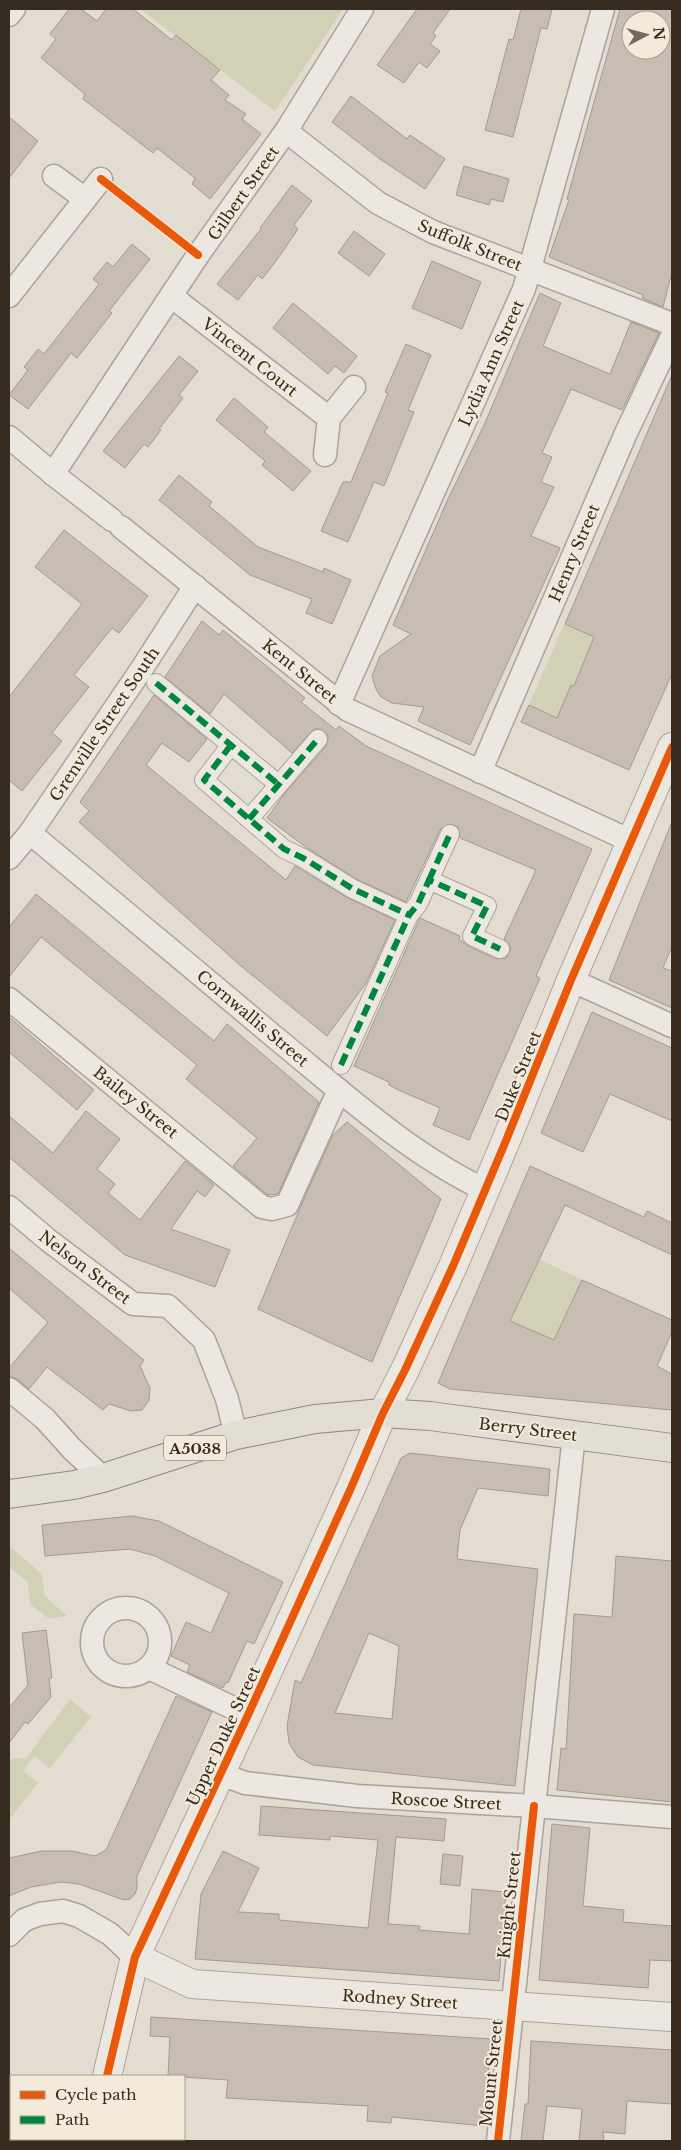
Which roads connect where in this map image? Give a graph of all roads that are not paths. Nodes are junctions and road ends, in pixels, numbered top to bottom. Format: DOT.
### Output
graph roads {
  1 [pos="14,9"];
  2 [pos="362,9"];
  3 [pos="603,9"];
  4 [pos="9,15"];
  5 [pos="286,131"];
  6 [pos="54,176"];
  7 [pos="102,179"];
  8 [pos="85,199"];
  9 [pos="530,269"];
  10 [pos="9,296"];
  11 [pos="171,296"];
  12 [pos="672,324"];
  13 [pos="672,336"];
  14 [pos="354,387"];
  15 [pos="329,418"];
  16 [pos="9,437"];
  17 [pos="325,455"];
  18 [pos="53,474"];
  19 [pos="195,586"];
  20 [pos="156,683"];
  21 [pos="339,704"];
  22 [pos="318,739"];
  23 [pos="231,745"];
  24 [pos="672,747"];
  25 [pos="480,772"];
  26 [pos="278,784"];
  27 [pos="249,819"];
  28 [pos="30,832"];
  29 [pos="450,834"];
  30 [pos="631,841"];
  31 [pos="9,858"];
  32 [pos="430,880"];
  33 [pos="409,915"];
  34 [pos="500,950"];
  35 [pos="571,980"];
  36 [pos="9,999"];
  37 [pos="672,1026"];
  38 [pos="341,1065"];
  39 [pos="339,1090"];
  40 [pos="485,1190"];
  41 [pos="9,1207"];
  42 [pos="9,1390"];
  43 [pos="383,1413"];
  44 [pos="236,1435"];
  45 [pos="574,1435"];
  46 [pos="672,1448"];
  47 [pos="103,1478"];
  48 [pos="9,1494"];
  49 [pos="149,1668"];
  50 [pos="248,1715"];
  51 [pos="221,1774"];
  52 [pos="534,1806"];
  53 [pos="672,1817"];
  54 [pos="9,1935"];
  55 [pos="135,1957"];
  56 [pos="512,2007"];
  57 [pos="672,2017"];
  58 [pos="107,2075"];
  59 [pos="498,2141"];
  1 -- 4 [label="street"];
  2 -- 5 [label="street, Gilbert Street"];
  3 -- 9 [label="street, Lydia Ann Street"];
  5 -- 9 [label="street, Suffolk Street"];
  5 -- 11 [label="street, Gilbert Street"];
  6 -- 8 [label="street"];
  7 -- 8 [label="street"];
  8 -- 10 [label="street"];
  9 -- 12 [label="street, Suffolk Street"];
  9 -- 21 [label="street, Lydia Ann Street"];
  11 -- 15 [label="street, Vincent Court"];
  11 -- 18 [label="street, Gilbert Street"];
  13 -- 25 [label="street, Henry Street"];
  14 -- 15 [label="street"];
  15 -- 17 [label="street"];
  16 -- 18 [label="street, Kent Street"];
  18 -- 19 [label="street, Kent Street"];
  19 -- 21 [label="street, Kent Street"];
  19 -- 28 [label="street, Grenville Street South"];
  20 -- 23 [label="street"];
  21 -- 25 [label="street, Kent Street"];
  22 -- 26 [label="street"];
  23 -- 26 [label="street"];
  23 -- 27 [label="street"];
  24 -- 30 [label="street, Duke Street"];
  25 -- 30 [label="street, Kent Street"];
  26 -- 27 [label="street"];
  27 -- 33 [label="street"];
  28 -- 31 [label="street, Grenville Street South"];
  28 -- 39 [label="street, Cornwallis Street"];
  29 -- 32 [label="street"];
  30 -- 35 [label="street, Duke Street"];
  32 -- 33 [label="street"];
  32 -- 34 [label="street"];
  33 -- 38 [label="street"];
  35 -- 37 [label="street"];
  35 -- 40 [label="street, Duke Street"];
  36 -- 39 [label="street, Bailey Street"];
  39 -- 40 [label="street, Cornwallis Street"];
  40 -- 43 [label="street, Duke Street"];
  41 -- 44 [label="street, Nelson Street"];
  42 -- 47 [label="street"];
  43 -- 44 [label="main road, A5038"];
  43 -- 45 [label="main road, Berry Street / A5038"];
  43 -- 50 [label="street, Upper Duke Street"];
  44 -- 47 [label="main road, A5038"];
  45 -- 46 [label="main road, Berry Street / A5038"];
  45 -- 52 [label="street, Knight Street"];
  47 -- 48 [label="main road, A5038"];
  49 -- 50 [label="street"];
  50 -- 51 [label="street, Upper Duke Street"];
  51 -- 52 [label="street, Roscoe Street"];
  51 -- 55 [label="street, Upper Duke Street"];
  52 -- 53 [label="street, Roscoe Street"];
  52 -- 56 [label="street, Knight Street"];
  54 -- 55 [label="street"];
  55 -- 56 [label="street, Rodney Street"];
  55 -- 58 [label="street, Upper Duke Street"];
  56 -- 57 [label="street, Rodney Street"];
  56 -- 59 [label="street, Mount Street"];
}
